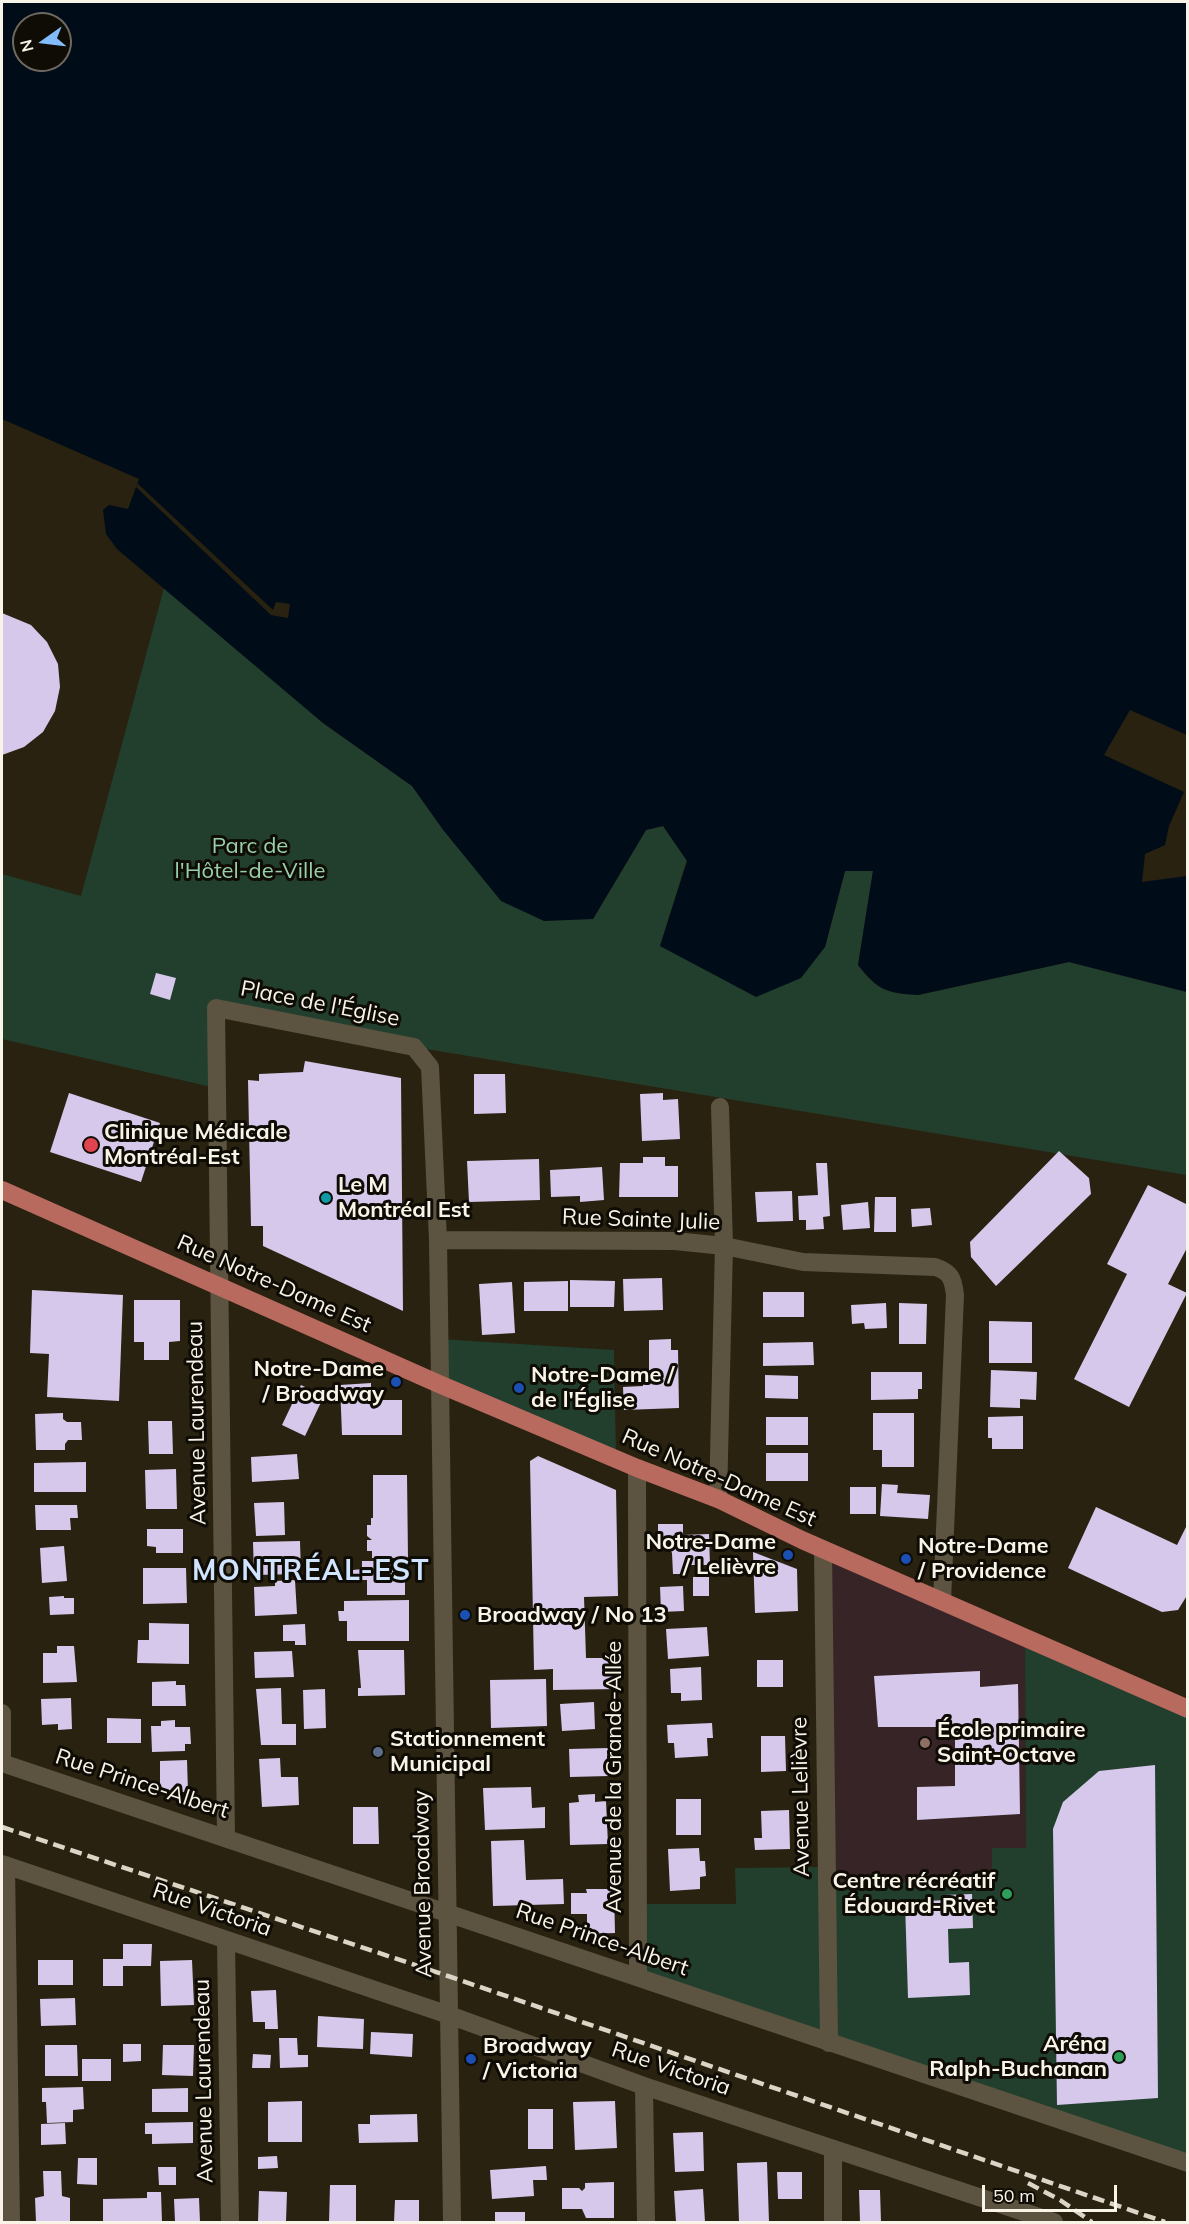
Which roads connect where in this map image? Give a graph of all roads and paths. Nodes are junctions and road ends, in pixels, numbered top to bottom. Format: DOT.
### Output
graph roads {
  1 [pos="216,1008"];
  2 [pos="414,1047"];
  3 [pos="720,1107"];
  4 [pos="2,1190"];
  5 [pos="438,1240"];
  6 [pos="724,1246"];
  7 [pos="219,1285"];
  8 [pos="439,1384"];
  9 [pos="637,1468"];
  10 [pos="718,1499"];
  11 [pos="823,1550"];
  12 [pos="942,1601"];
  13 [pos="1188,1709"];
  14 [pos="2,1713"];
  15 [pos="2,1763"];
  16 [pos="226,1838"];
  17 [pos="4,1865"];
  18 [pos="447,1913"];
  19 [pos="226,1940"];
  20 [pos="638,1977"];
  21 [pos="449,2015"];
  22 [pos="828,2043"];
  23 [pos="644,2086"];
  24 [pos="833,2150"];
  25 [pos="1188,2163"];
  26 [pos="1024,2217"];
  27 [pos="11,2223"];
  28 [pos="230,2223"];
  29 [pos="452,2223"];
  30 [pos="646,2223"];
  31 [pos="833,2223"];
  32 [pos="1054,2223"];
  1 -- 2 [label="street, Place de l'Église"];
  1 -- 7 [label="street, Avenue Laurendeau"];
  2 -- 5 [label="street, Avenue Broadway"];
  3 -- 6 [label="street"];
  4 -- 7 [label="main road, Rue Notre-Dame Est"];
  5 -- 6 [label="street, Rue Sainte Julie"];
  5 -- 8 [label="street, Avenue Broadway"];
  6 -- 10 [label="street"];
  6 -- 12 [label="street, Rue Sainte Julie"];
  7 -- 8 [label="main road, Rue Notre-Dame Est"];
  7 -- 16 [label="street, Avenue Laurendeau"];
  8 -- 9 [label="main road, Rue Notre-Dame Est"];
  8 -- 18 [label="street, Avenue Broadway"];
  9 -- 10 [label="main road, Rue Notre-Dame Est"];
  9 -- 20 [label="street, Avenue de la Grande-Allée"];
  10 -- 11 [label="main road, Rue Notre-Dame Est"];
  11 -- 12 [label="main road, Rue Notre-Dame Est"];
  11 -- 22 [label="street, Avenue Lelièvre"];
  12 -- 13 [label="main road, Rue Notre-Dame Est"];
  14 -- 15 [label="street"];
  15 -- 16 [label="street, Rue Prince-Albert"];
  16 -- 18 [label="street, Rue Prince-Albert"];
  17 -- 19 [label="street, Rue Victoria"];
  17 -- 27 [label="street"];
  18 -- 20 [label="street, Rue Prince-Albert"];
  18 -- 21 [label="street, Avenue Broadway"];
  19 -- 21 [label="street, Rue Victoria"];
  19 -- 28 [label="street, Avenue Laurendeau"];
  20 -- 22 [label="street, Rue Prince-Albert"];
  21 -- 23 [label="street, Rue Victoria"];
  21 -- 29 [label="street, Avenue Broadway"];
  22 -- 25 [label="street, Rue Prince-Albert"];
  23 -- 24 [label="street, Rue Victoria"];
  23 -- 30 [label="street"];
  24 -- 26 [label="street, Rue Victoria"];
  24 -- 31 [label="street"];
  26 -- 32 [label="street, Rue Victoria"];
}
